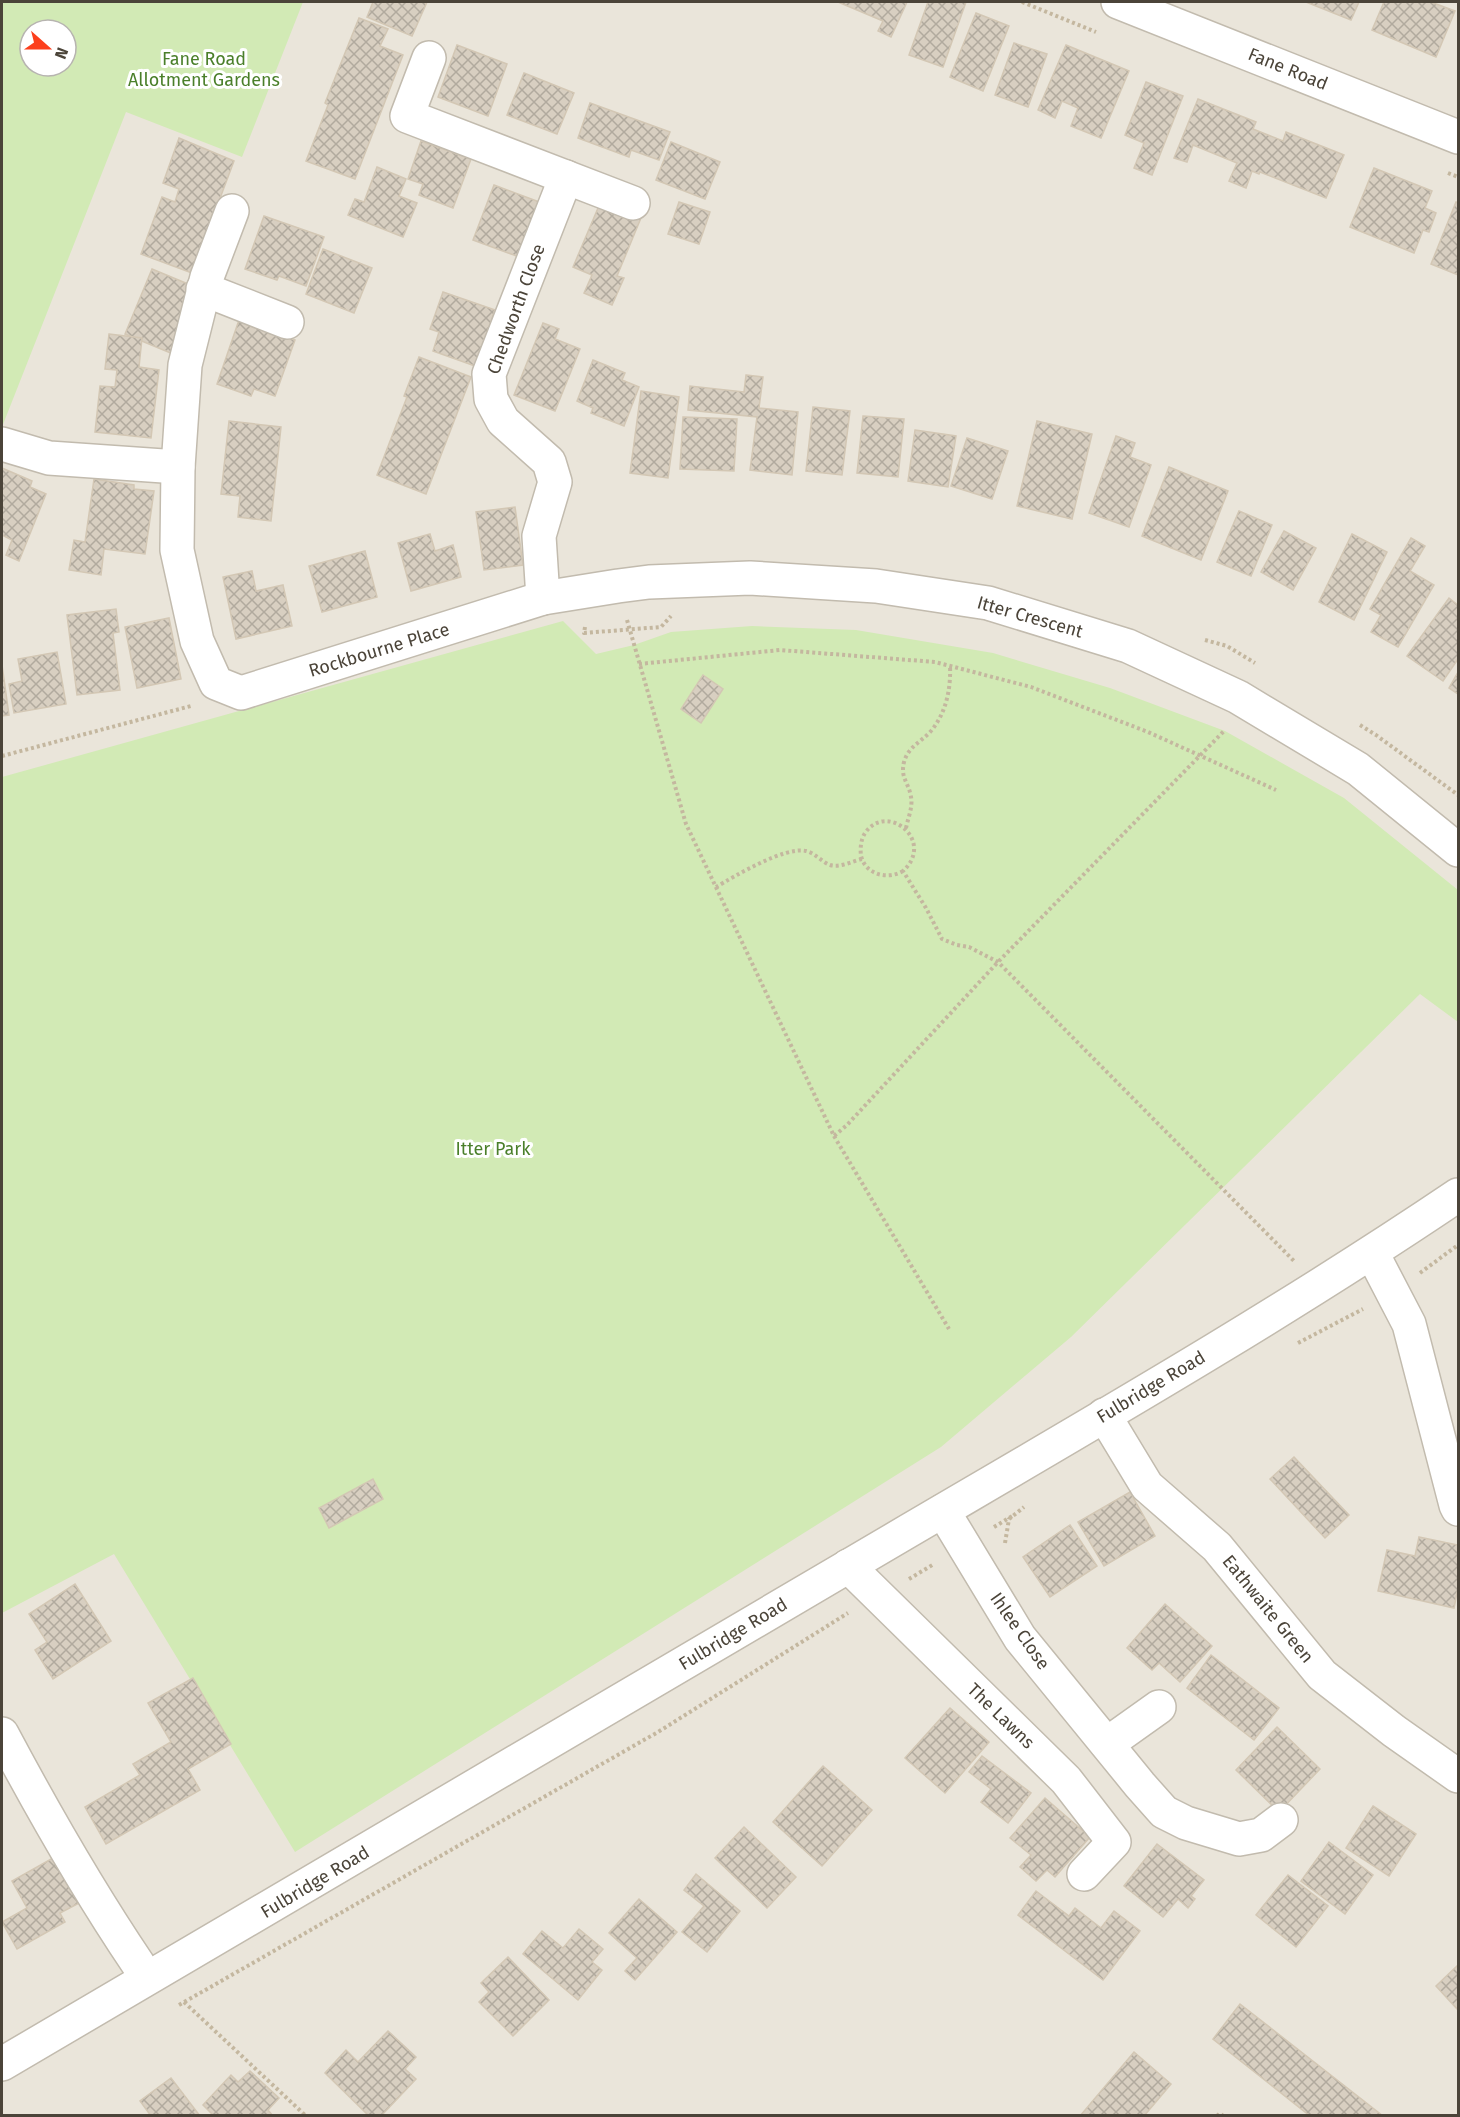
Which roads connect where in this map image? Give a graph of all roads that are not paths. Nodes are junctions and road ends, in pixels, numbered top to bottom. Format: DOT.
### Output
graph roads {
  1 [pos="1119,2"];
  2 [pos="429,58"];
  3 [pos="1458,137"];
  4 [pos="566,177"];
  5 [pos="633,203"];
  6 [pos="232,212"];
  7 [pos="203,289"];
  8 [pos="287,322"];
  9 [pos="2,444"];
  10 [pos="178,466"];
  11 [pos="543,598"];
  12 [pos="1458,850"];
  13 [pos="1458,1195"];
  14 [pos="1372,1253"];
  15 [pos="1104,1415"];
  16 [pos="1458,1509"];
  17 [pos="943,1511"];
  18 [pos="848,1566"];
  19 [pos="1159,1707"];
  20 [pos="2,1734"];
  21 [pos="1107,1744"];
  22 [pos="1458,1776"];
  23 [pos="1281,1820"];
  24 [pos="1084,1874"];
  25 [pos="138,1964"];
  26 [pos="2,2064"];
  1 -- 3 [label="street, Fane Road"];
  2 -- 4 [label="street"];
  4 -- 5 [label="street"];
  4 -- 11 [label="street, Chedworth Close"];
  6 -- 7 [label="street"];
  7 -- 8 [label="street"];
  7 -- 10 [label="street"];
  9 -- 10 [label="street"];
  10 -- 11 [label="street, Rockbourne Place"];
  11 -- 12 [label="street, Itter Crescent"];
  13 -- 14 [label="street, Fulbridge Road"];
  14 -- 15 [label="street, Fulbridge Road"];
  14 -- 16 [label="street"];
  15 -- 17 [label="street, Fulbridge Road"];
  15 -- 22 [label="street, Eathwaite Green"];
  17 -- 18 [label="street, Fulbridge Road"];
  17 -- 21 [label="street, Ihlee Close"];
  18 -- 24 [label="street, The Lawns"];
  18 -- 26 [label="street, Fulbridge Road"];
  19 -- 21 [label="street"];
  20 -- 25 [label="street"];
  21 -- 23 [label="street, Ihlee Close"];
}
